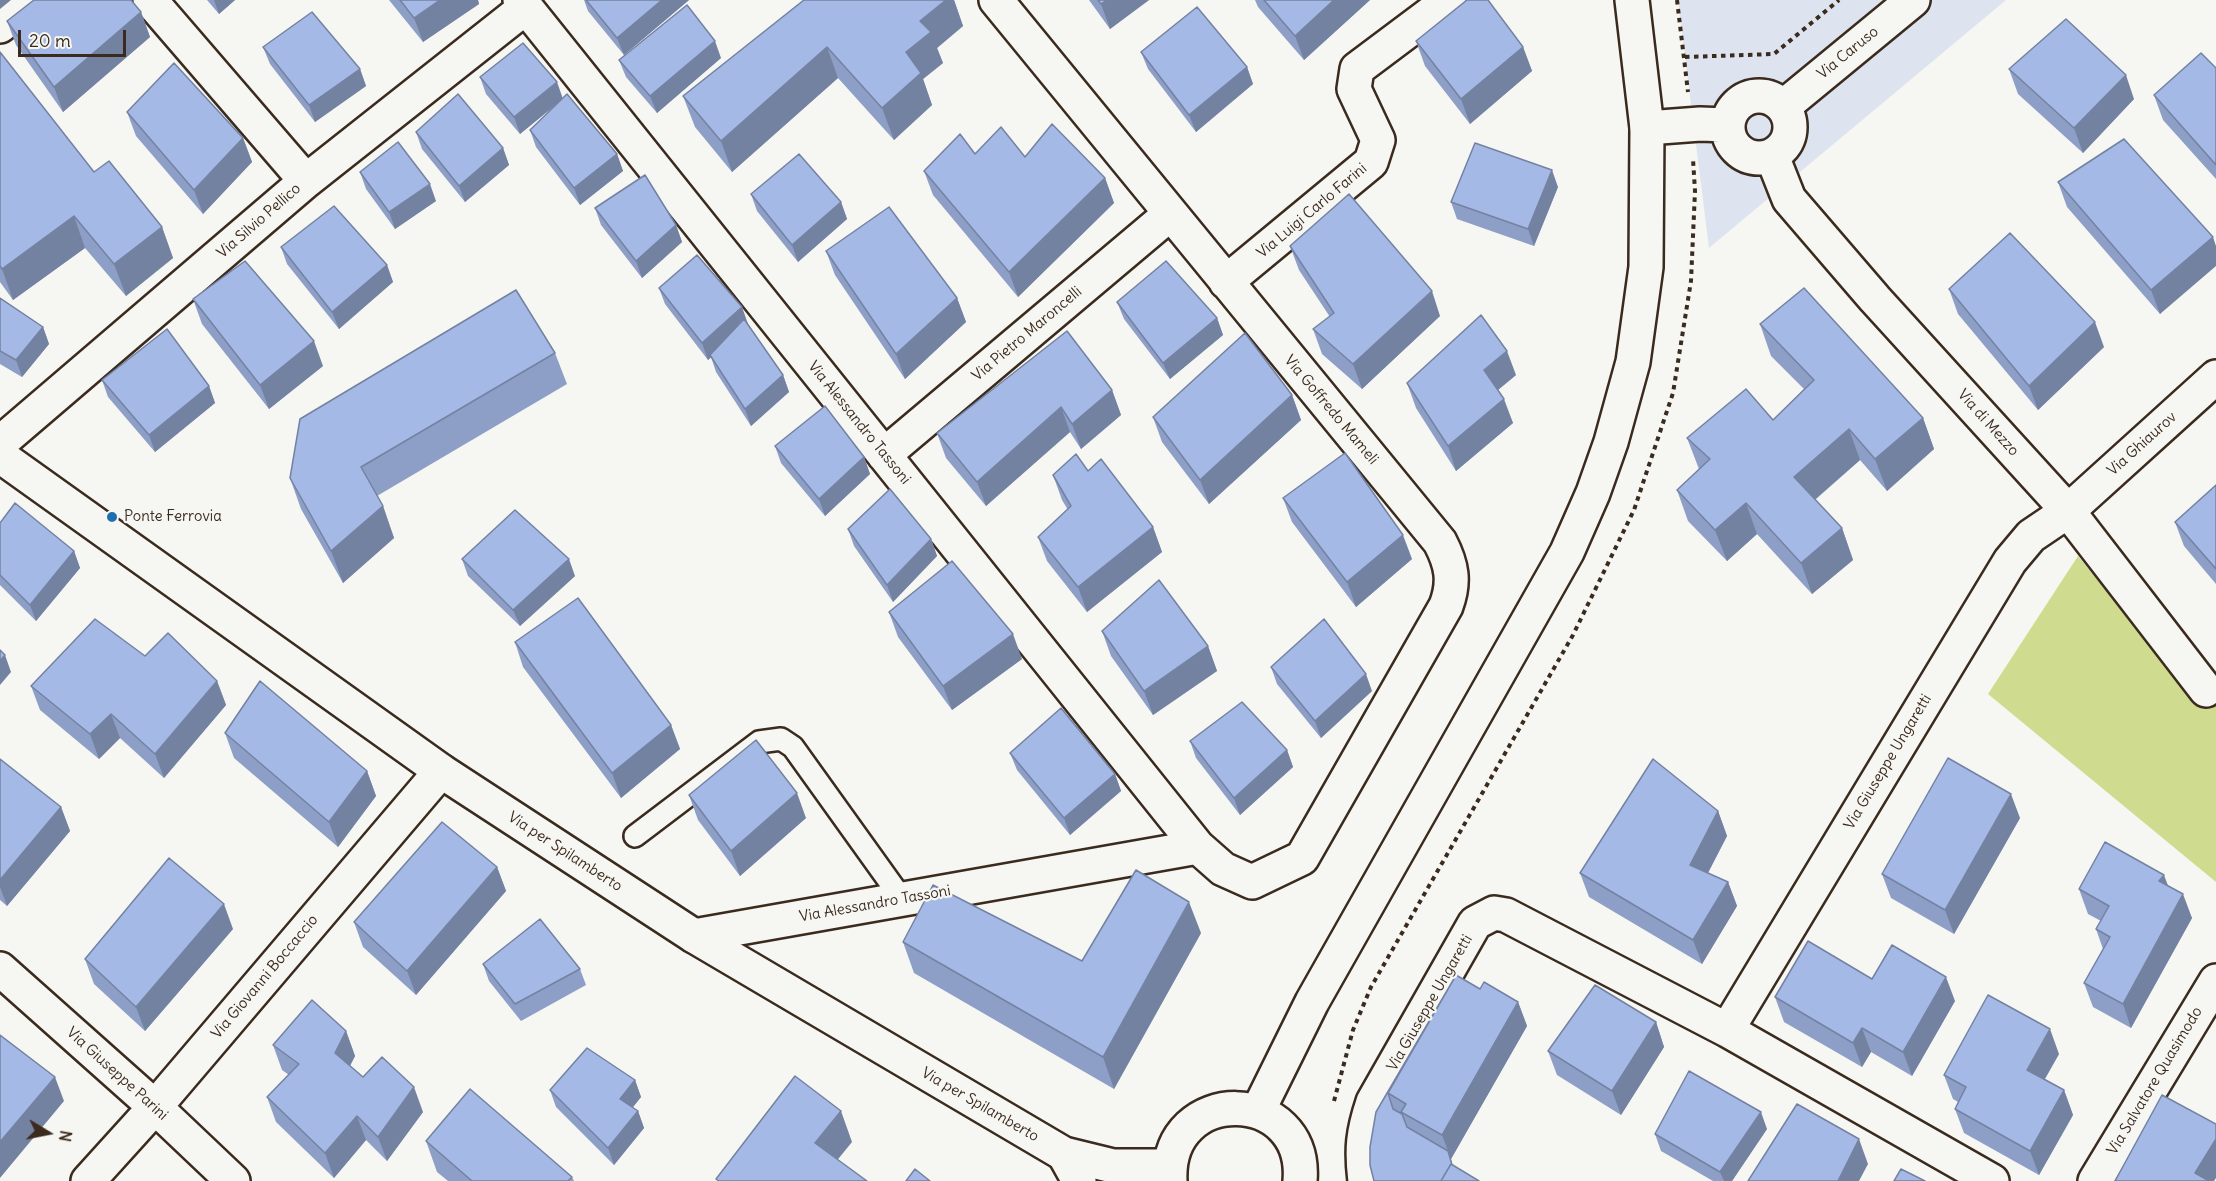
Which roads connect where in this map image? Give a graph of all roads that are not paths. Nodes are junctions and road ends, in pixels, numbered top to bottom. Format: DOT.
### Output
graph roads {
  1 [pos="32,0"];
  2 [pos="150,0"];
  3 [pos="996,0"];
  4 [pos="1449,0"];
  5 [pos="1632,0"];
  6 [pos="1913,0"];
  7 [pos="523,4"];
  8 [pos="0,26"];
  9 [pos="1783,107"];
  10 [pos="1727,125"];
  11 [pos="1647,129"];
  12 [pos="1772,156"];
  13 [pos="306,181"];
  14 [pos="1170,214"];
  15 [pos="1226,282"];
  16 [pos="2216,377"];
  17 [pos="0,443"];
  18 [pos="884,455"];
  19 [pos="0,456"];
  20 [pos="2068,511"];
  21 [pos="2206,690"];
  22 [pos="441,771"];
  23 [pos="635,836"];
  24 [pos="1197,847"];
  25 [pos="1302,858"];
  26 [pos="902,899"];
  27 [pos="694,936"];
  28 [pos="0,969"];
  29 [pos="2216,981"];
  30 [pos="1727,1030"];
  31 [pos="155,1107"];
  32 [pos="1258,1111"];
  33 [pos="1071,1167"];
  34 [pos="1170,1174"];
  35 [pos="88,1181"];
  36 [pos="233,1181"];
  37 [pos="1300,1181"];
  38 [pos="1365,1181"];
  39 [pos="1992,1181"];
  40 [pos="2095,1181"];
  1 -- 8 [label="street"];
  2 -- 13 [label="street"];
  3 -- 14 [label="street, Via Goffredo Mameli"];
  4 -- 15 [label="street, Via Luigi Carlo Farini"];
  5 -- 11 [label="street"];
  6 -- 9 [label="street, Via Caruso"];
  7 -- 13 [label="street, Via Silvio Pellico"];
  7 -- 18 [label="street, Via Alessandro Tassoni"];
  9 -- 10 [label="street"];
  9 -- 12 [label="street"];
  10 -- 11 [label="street"];
  10 -- 12 [label="street"];
  11 -- 32 [label="street"];
  12 -- 20 [label="street, Via di Mezzo"];
  13 -- 17 [label="street, Via Silvio Pellico"];
  14 -- 15 [label="street, Via Goffredo Mameli"];
  14 -- 18 [label="street, Via Pietro Maroncelli"];
  15 -- 25 [label="street, Via Goffredo Mameli"];
  16 -- 20 [label="street, Via Ghiaurov"];
  18 -- 24 [label="street, Via Alessandro Tassoni"];
  19 -- 22 [label="street, Via per Spilamberto"];
  20 -- 21 [label="street, Via di Mezzo"];
  20 -- 30 [label="street, Via Giuseppe Ungaretti"];
  22 -- 27 [label="street, Via per Spilamberto"];
  22 -- 31 [label="street, Via Giovanni Boccaccio"];
  23 -- 26 [label="lane"];
  24 -- 25 [label="street, Via Alessandro Tassoni"];
  24 -- 26 [label="street, Via Alessandro Tassoni"];
  26 -- 27 [label="street, Via Alessandro Tassoni"];
  27 -- 33 [label="street, Via per Spilamberto"];
  28 -- 31 [label="street, Via Giuseppe Parini"];
  29 -- 40 [label="street, Via Salvatore Quasimodo"];
  30 -- 38 [label="street, Via Giuseppe Ungaretti"];
  30 -- 39 [label="street, Via Giuseppe Ungaretti"];
  31 -- 35 [label="street, Via Giovanni Boccaccio"];
  31 -- 36 [label="street, Via Giuseppe Parini"];
  32 -- 34 [label="street, Via per Spilamberto"];
  32 -- 37 [label="street, Via per Spilamberto"];
  33 -- 34 [label="street, Via per Spilamberto"];
}
